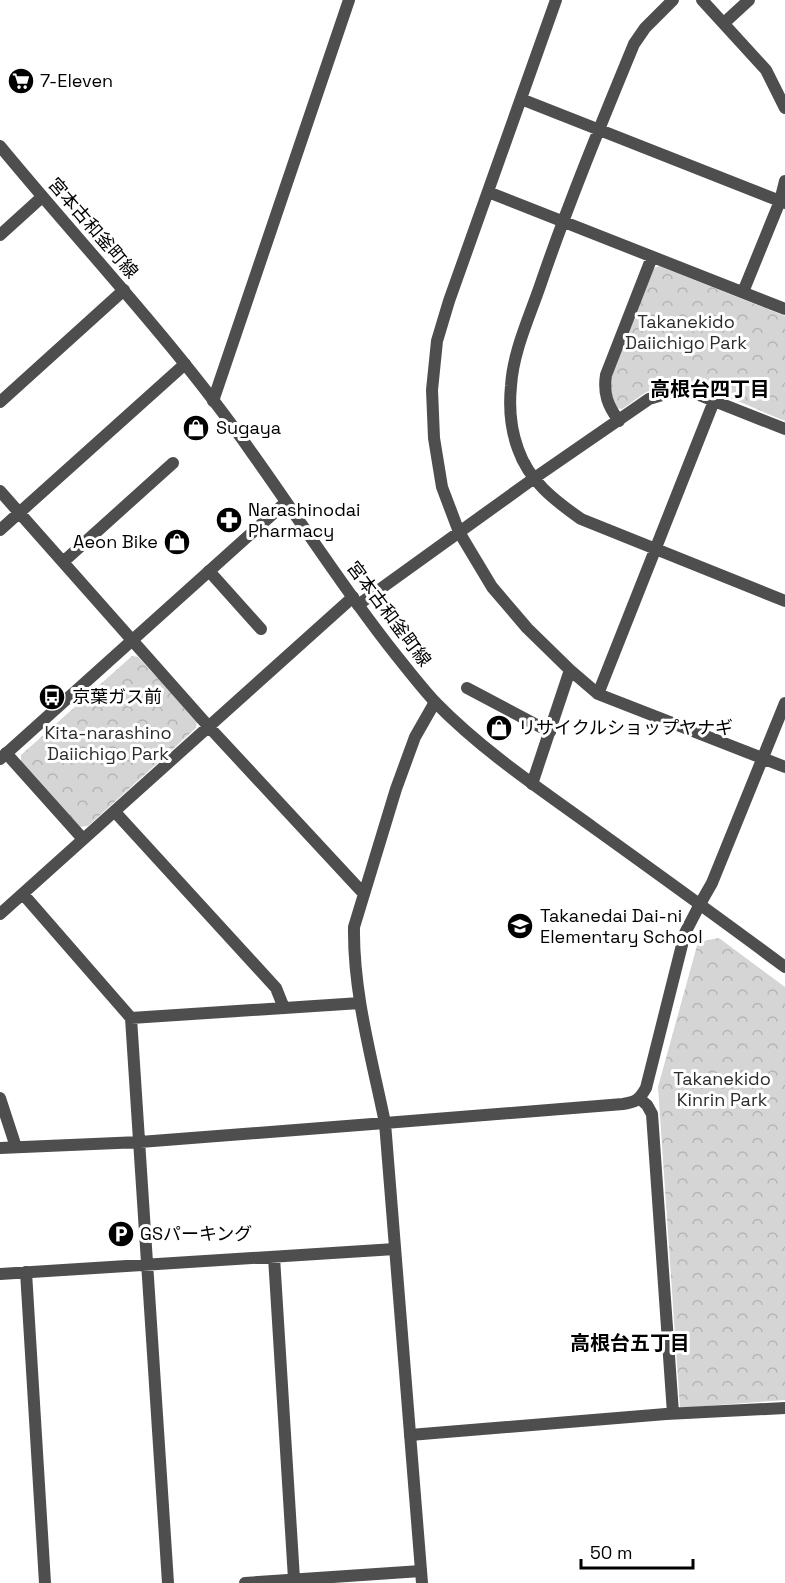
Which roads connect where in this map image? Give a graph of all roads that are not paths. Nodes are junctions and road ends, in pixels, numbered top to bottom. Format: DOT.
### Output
graph roads {
  1 [pos="349,0"];
  2 [pos="556,0"];
  3 [pos="673,0"];
  4 [pos="702,0"];
  5 [pos="749,0"];
  6 [pos="724,23"];
  7 [pos="521,99"];
  8 [pos="785,108"];
  9 [pos="599,129"];
  10 [pos="0,146"];
  11 [pos="785,181"];
  12 [pos="488,192"];
  13 [pos="42,197"];
  14 [pos="782,202"];
  15 [pos="562,222"];
  16 [pos="0,235"];
  17 [pos="652,257"];
  18 [pos="124,290"];
  19 [pos="742,292"];
  20 [pos="785,309"];
  21 [pos="185,364"];
  22 [pos="213,401"];
  23 [pos="714,401"];
  24 [pos="0,402"];
  25 [pos="619,421"];
  26 [pos="785,429"];
  27 [pos="173,463"];
  28 [pos="533,479"];
  29 [pos="0,491"];
  30 [pos="285,503"];
  31 [pos="19,513"];
  32 [pos="0,530"];
  33 [pos="459,532"];
  34 [pos="656,548"];
  35 [pos="63,562"];
  36 [pos="209,571"];
  37 [pos="355,601"];
  38 [pos="785,601"];
  39 [pos="261,628"];
  40 [pos="131,640"];
  41 [pos="570,670"];
  42 [pos="466,688"];
  43 [pos="598,694"];
  44 [pos="435,702"];
  45 [pos="785,703"];
  46 [pos="209,727"];
  47 [pos="550,732"];
  48 [pos="3,756"];
  49 [pos="764,759"];
  50 [pos="785,767"];
  51 [pos="532,784"];
  52 [pos="115,812"];
  53 [pos="83,839"];
  54 [pos="23,894"];
  55 [pos="363,894"];
  56 [pos="700,904"];
  57 [pos="0,914"];
  58 [pos="785,968"];
  59 [pos="360,1003"];
  60 [pos="284,1008"];
  61 [pos="131,1018"];
  62 [pos="0,1098"];
  63 [pos="640,1099"];
  64 [pos="385,1123"];
  65 [pos="140,1142"];
  66 [pos="16,1147"];
  67 [pos="0,1148"];
  68 [pos="395,1249"];
  69 [pos="274,1257"];
  70 [pos="147,1263"];
  71 [pos="26,1272"];
  72 [pos="0,1274"];
  73 [pos="785,1408"];
  74 [pos="673,1413"];
  75 [pos="410,1435"];
  76 [pos="421,1577"];
  77 [pos="294,1579"];
  78 [pos="45,1583"];
  79 [pos="168,1583"];
  80 [pos="245,1583"];
  1 -- 22 [label="street"];
  2 -- 7 [label="street"];
  3 -- 9 [label="street"];
  4 -- 6 [label="street"];
  5 -- 6 [label="street"];
  6 -- 8 [label="street"];
  7 -- 9 [label="street"];
  7 -- 12 [label="street"];
  9 -- 14 [label="street"];
  9 -- 15 [label="street"];
  10 -- 13 [label="street, 宮本古和釜町線"];
  11 -- 14 [label="street"];
  12 -- 15 [label="street"];
  12 -- 33 [label="street"];
  13 -- 16 [label="street"];
  13 -- 18 [label="street, 宮本古和釜町線"];
  14 -- 19 [label="street"];
  15 -- 17 [label="street"];
  15 -- 28 [label="street"];
  17 -- 19 [label="street"];
  17 -- 25 [label="street"];
  18 -- 21 [label="street, 宮本古和釜町線"];
  18 -- 24 [label="street"];
  19 -- 20 [label="street"];
  21 -- 22 [label="street, 宮本古和釜町線"];
  21 -- 31 [label="street"];
  22 -- 30 [label="street, 宮本古和釜町線"];
  23 -- 25 [label="street"];
  23 -- 26 [label="street"];
  23 -- 34 [label="street"];
  25 -- 28 [label="street"];
  27 -- 35 [label="street"];
  28 -- 33 [label="street"];
  28 -- 34 [label="street"];
  29 -- 31 [label="street"];
  30 -- 36 [label="street"];
  30 -- 37 [label="street, 宮本古和釜町線"];
  31 -- 32 [label="street"];
  31 -- 35 [label="street"];
  33 -- 37 [label="street"];
  33 -- 41 [label="street"];
  34 -- 38 [label="street"];
  34 -- 43 [label="street"];
  35 -- 40 [label="street"];
  36 -- 39 [label="street"];
  36 -- 40 [label="street"];
  37 -- 44 [label="street, 宮本古和釜町線"];
  37 -- 46 [label="street"];
  40 -- 46 [label="street"];
  40 -- 48 [label="street"];
  41 -- 43 [label="street"];
  41 -- 47 [label="street"];
  42 -- 47 [label="street"];
  43 -- 49 [label="street"];
  44 -- 51 [label="street, 宮本古和釜町線"];
  44 -- 55 [label="street"];
  45 -- 49 [label="street"];
  46 -- 52 [label="street"];
  46 -- 55 [label="street"];
  47 -- 51 [label="street"];
  48 -- 53 [label="street"];
  49 -- 50 [label="street"];
  49 -- 56 [label="street"];
  51 -- 56 [label="street, 宮本古和釜町線"];
  52 -- 53 [label="street"];
  52 -- 60 [label="street"];
  53 -- 54 [label="street"];
  54 -- 57 [label="street"];
  54 -- 61 [label="street"];
  55 -- 59 [label="street"];
  56 -- 58 [label="street, 宮本古和釜町線"];
  56 -- 63 [label="street"];
  59 -- 60 [label="street"];
  59 -- 64 [label="street"];
  60 -- 61 [label="street"];
  61 -- 65 [label="street"];
  62 -- 66 [label="street"];
  63 -- 64 [label="street"];
  63 -- 74 [label="street"];
  64 -- 65 [label="street"];
  64 -- 68 [label="street"];
  65 -- 66 [label="street"];
  65 -- 70 [label="street"];
  66 -- 67 [label="street"];
  68 -- 69 [label="street"];
  68 -- 75 [label="street"];
  69 -- 70 [label="street"];
  69 -- 77 [label="street"];
  70 -- 71 [label="street"];
  70 -- 79 [label="street"];
  71 -- 72 [label="street"];
  71 -- 78 [label="street"];
  73 -- 74 [label="street"];
  74 -- 75 [label="street"];
  75 -- 76 [label="street"];
  76 -- 77 [label="street"];
  77 -- 80 [label="street"];
}
